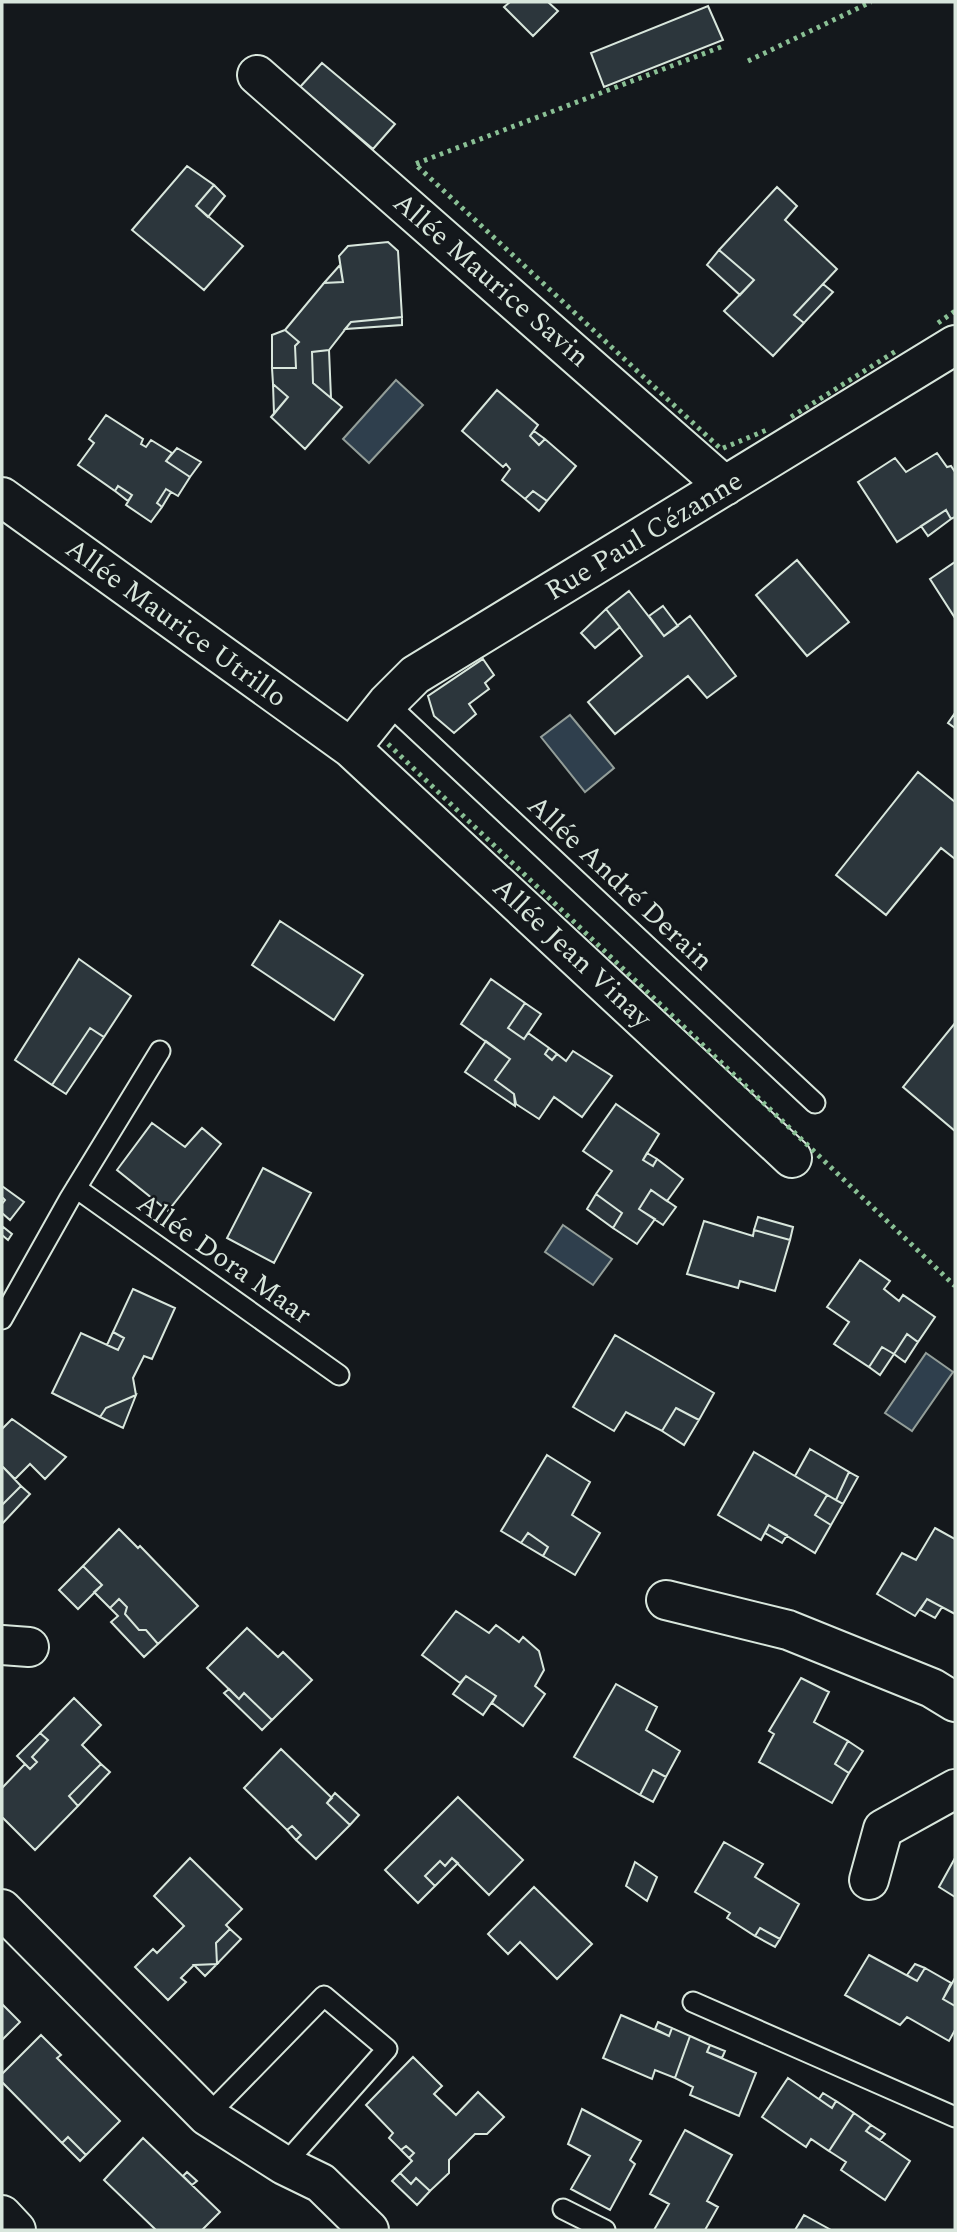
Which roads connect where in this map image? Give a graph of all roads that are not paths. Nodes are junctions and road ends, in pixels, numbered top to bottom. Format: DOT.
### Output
graph roads {
  1 [pos="257,75"];
  2 [pos="955,345"];
  3 [pos="725,486"];
  4 [pos="2,497"];
  5 [pos="387,703"];
  6 [pos="351,748"];
  7 [pos="160,1051"];
  8 [pos="815,1103"];
  9 [pos="792,1158"];
  10 [pos="76,1188"];
  11 [pos="2,1319"];
  12 [pos="339,1375"];
  13 [pos="666,1600"];
  14 [pos="955,1702"];
  15 [pos="955,1789"];
  16 [pos="869,1880"];
  17 [pos="2,1909"];
  18 [pos="693,2002"];
  19 [pos="207,2116"];
  20 [pos="955,2117"];
  21 [pos="284,2165"];
  22 [pos="563,2209"];
  23 [pos="2,2216"];
  24 [pos="16,2230"];
  25 [pos="369,2230"];
  26 [pos="605,2230"];
  1 -- 3 [label="street, Allée Maurice Savin"];
  2 -- 3 [label="street, Rue Paul Cézanne"];
  3 -- 5 [label="street, Rue Paul Cézanne"];
  4 -- 6 [label="street, Allée Maurice Utrillo"];
  5 -- 6 [label="street, Rue Paul Cézanne"];
  5 -- 8 [label="lane, Allée André Derain"];
  6 -- 9 [label="street, Allée Jean Vinay"];
  7 -- 10 [label="lane"];
  10 -- 11 [label="lane"];
  10 -- 12 [label="lane, Allée Dora Maar"];
  13 -- 14 [label="street"];
  15 -- 16 [label="street"];
  17 -- 19 [label="street"];
  18 -- 20 [label="lane"];
  19 -- 21 [label="street"];
  19 -- 21 [label="lane"];
  21 -- 25 [label="street"];
  22 -- 26 [label="lane"];
  23 -- 24 [label="street"];
}
